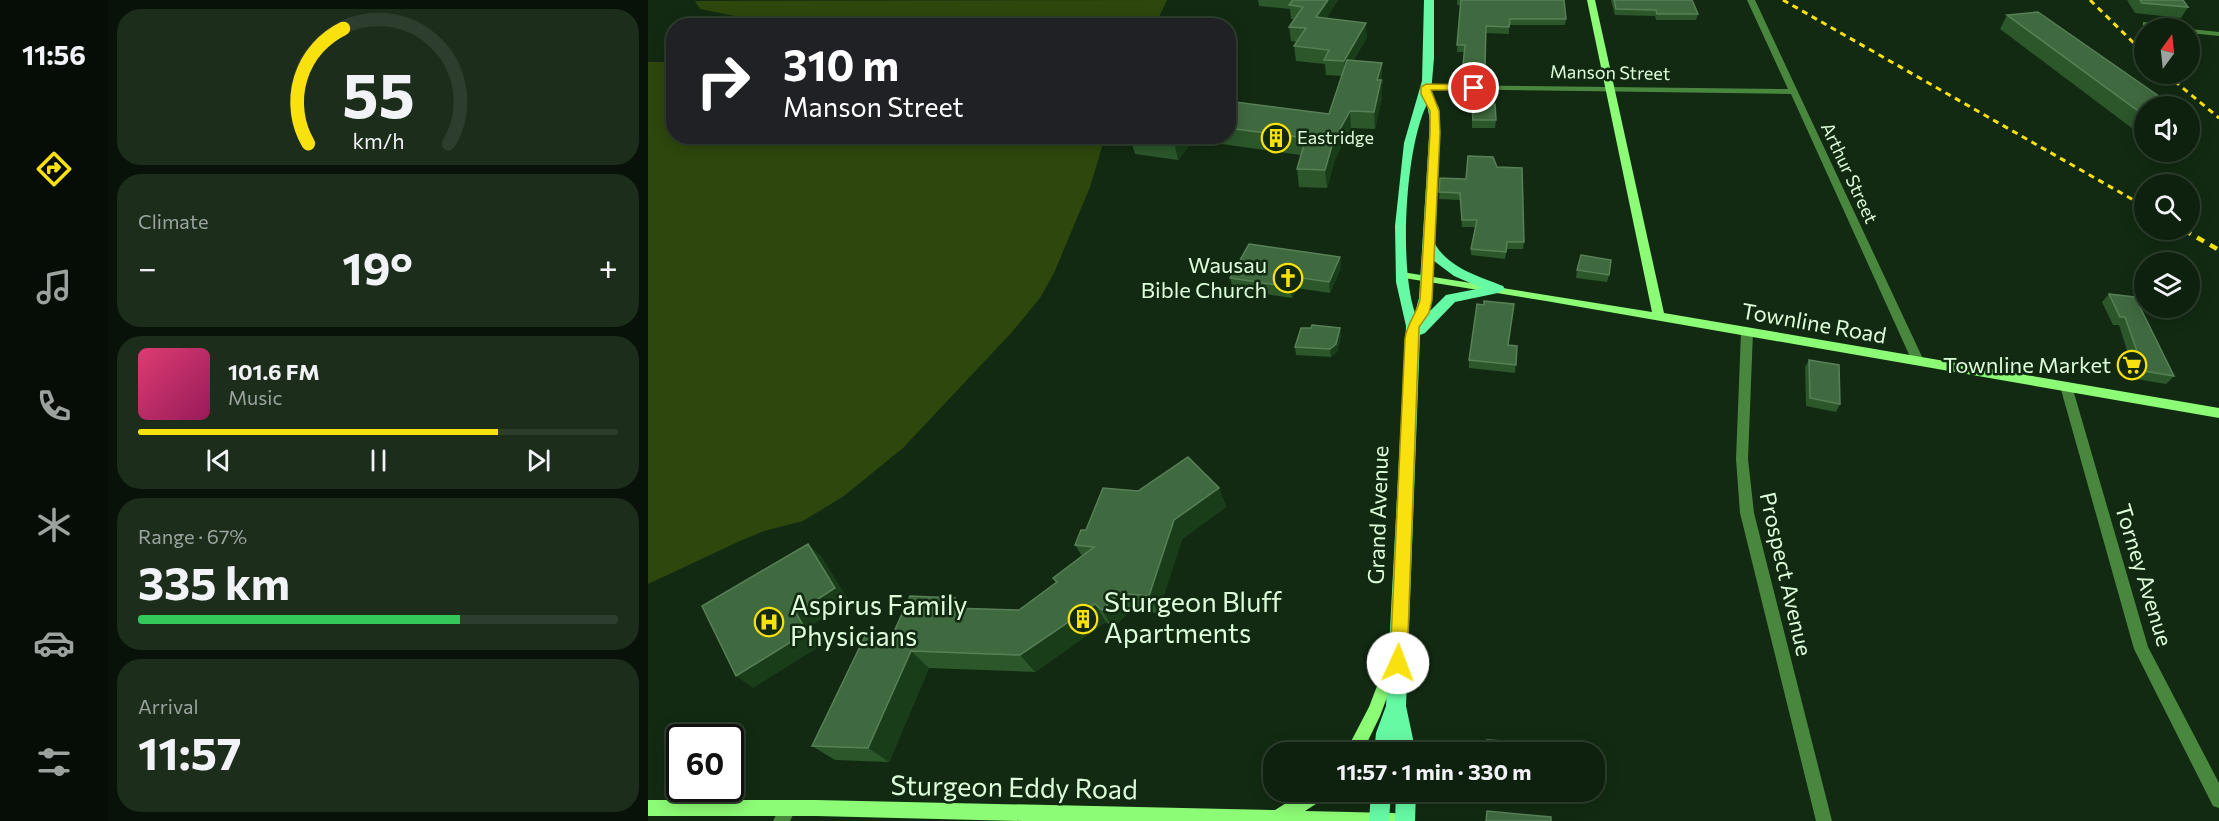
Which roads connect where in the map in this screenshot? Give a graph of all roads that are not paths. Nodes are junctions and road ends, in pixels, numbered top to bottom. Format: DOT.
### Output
graph roads {
  1 [pos="1429,0"];
  2 [pos="1591,0"];
  3 [pos="1751,0"];
  4 [pos="2200,32"];
  5 [pos="2219,34"];
  6 [pos="1610,89"];
  7 [pos="1426,90"];
  8 [pos="1793,92"];
  9 [pos="1429,244"];
  10 [pos="1402,275"];
  11 [pos="1427,279"];
  12 [pos="1498,289"];
  13 [pos="1659,317"];
  14 [pos="1748,332"];
  15 [pos="1412,333"];
  16 [pos="1918,361"];
  17 [pos="2066,386"];
  18 [pos="2219,413"];
  19 [pos="1399,641"];
  20 [pos="1396,706"];
  21 [pos="1358,742"];
  22 [pos="1385,742"];
  23 [pos="1404,742"];
  24 [pos="2219,800"];
  25 [pos="1303,802"];
  26 [pos="1380,802"];
  27 [pos="1406,802"];
  28 [pos="648,808"];
  29 [pos="784,815"];
  30 [pos="1277,818"];
  31 [pos="1379,821"];
  32 [pos="1394,821"];
  33 [pos="1405,821"];
  34 [pos="1824,821"];
  1 -- 7 [label="main road, Grand Avenue"];
  2 -- 6 [label="street"];
  3 -- 8 [label="street, Arthur Street"];
  4 -- 5 [label="street"];
  6 -- 7 [label="street, Manson Street"];
  6 -- 8 [label="street, Manson Street"];
  6 -- 13 [label="street"];
  7 -- 9 [label="main road, Grand Avenue"];
  7 -- 10 [label="main road, Grand Avenue"];
  8 -- 16 [label="street, Arthur Street"];
  9 -- 11 [label="main road, Grand Avenue"];
  9 -- 12 [label="main road"];
  10 -- 11 [label="street, Townline Road"];
  10 -- 15 [label="main road, Grand Avenue"];
  11 -- 12 [label="street, Townline Road"];
  11 -- 15 [label="main road, Grand Avenue"];
  12 -- 13 [label="street, Townline Road"];
  12 -- 15 [label="main road"];
  13 -- 14 [label="street, Townline Road"];
  14 -- 16 [label="street, Townline Road"];
  14 -- 34 [label="street, Prospect Avenue"];
  15 -- 19 [label="main road, Grand Avenue"];
  16 -- 17 [label="street, Townline Road"];
  17 -- 18 [label="street, Townline Road"];
  17 -- 24 [label="street, Torney Avenue"];
  19 -- 20 [label="main road, Grand Avenue"];
  19 -- 21 [label="street"];
  20 -- 22 [label="main road, Grand Avenue"];
  20 -- 23 [label="main road, Grand Avenue"];
  25 -- 30 [label="street"];
  26 -- 31 [label="main road"];
  27 -- 33 [label="main road"];
  28 -- 29 [label="street, Sturgeon Eddy Road"];
  29 -- 30 [label="street, Sturgeon Eddy Road"];
  30 -- 31 [label="street, Sturgeon Eddy Road"];
  31 -- 32 [label="street, Sturgeon Eddy Road"];
}
